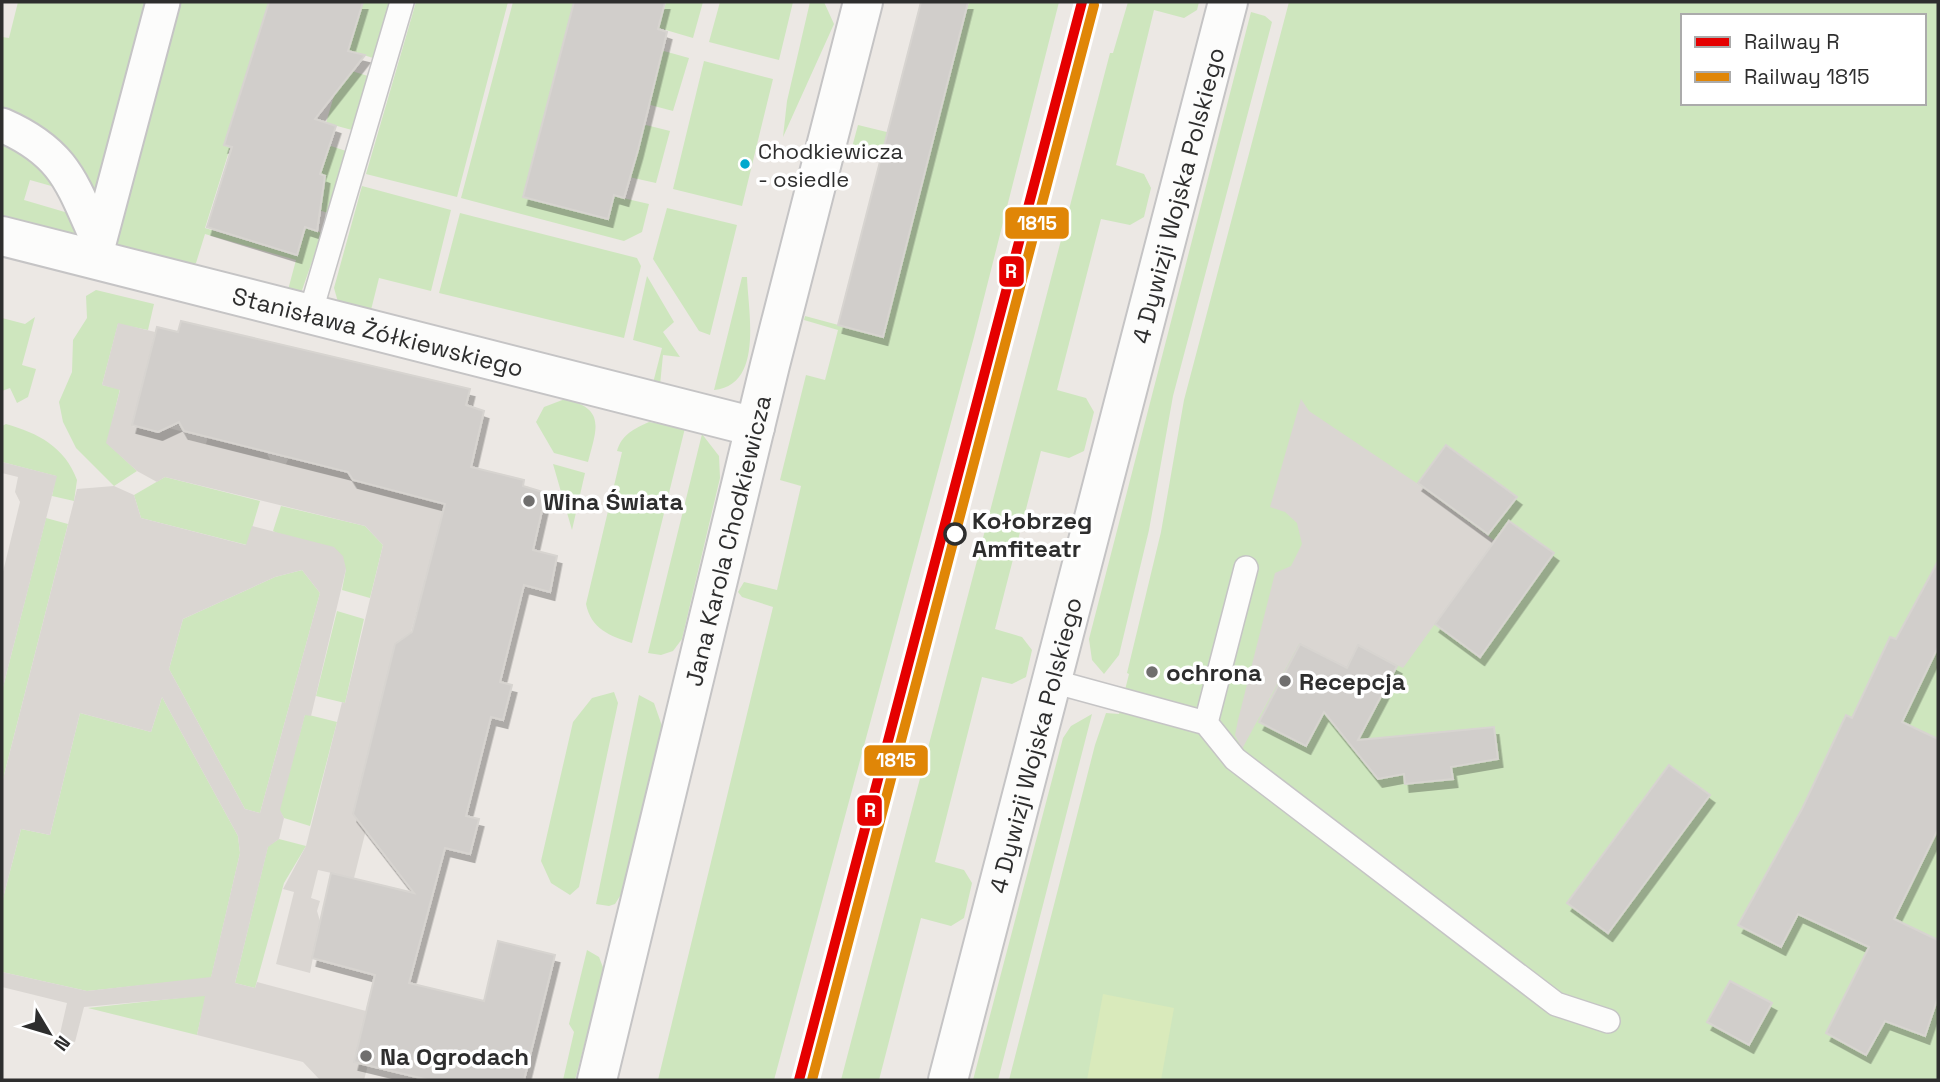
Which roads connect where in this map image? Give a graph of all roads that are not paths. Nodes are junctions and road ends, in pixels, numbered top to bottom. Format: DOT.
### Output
graph roads {
  1 [pos="163,2"];
  2 [pos="402,2"];
  3 [pos="863,2"];
  4 [pos="1228,2"];
  5 [pos="2,125"];
  6 [pos="2,236"];
  7 [pos="310,314"];
  8 [pos="755,427"];
  9 [pos="1245,568"];
  10 [pos="1052,681"];
  11 [pos="1206,723"];
  12 [pos="1608,1021"];
  13 [pos="597,1080"];
  14 [pos="948,1080"];
  1 -- 5 [label="street"];
  2 -- 7 [label="lane"];
  3 -- 8 [label="street, Jana Karola Chodkiewicza"];
  4 -- 10 [label="street, 4 Dywizji Wojska Polskiego"];
  6 -- 7 [label="street, Stanisława Żółkiewskiego"];
  7 -- 8 [label="street, Stanisława Żółkiewskiego"];
  8 -- 13 [label="street, Jana Karola Chodkiewicza"];
  9 -- 11 [label="lane"];
  10 -- 11 [label="lane"];
  10 -- 14 [label="street, 4 Dywizji Wojska Polskiego"];
  11 -- 12 [label="lane"];
}
